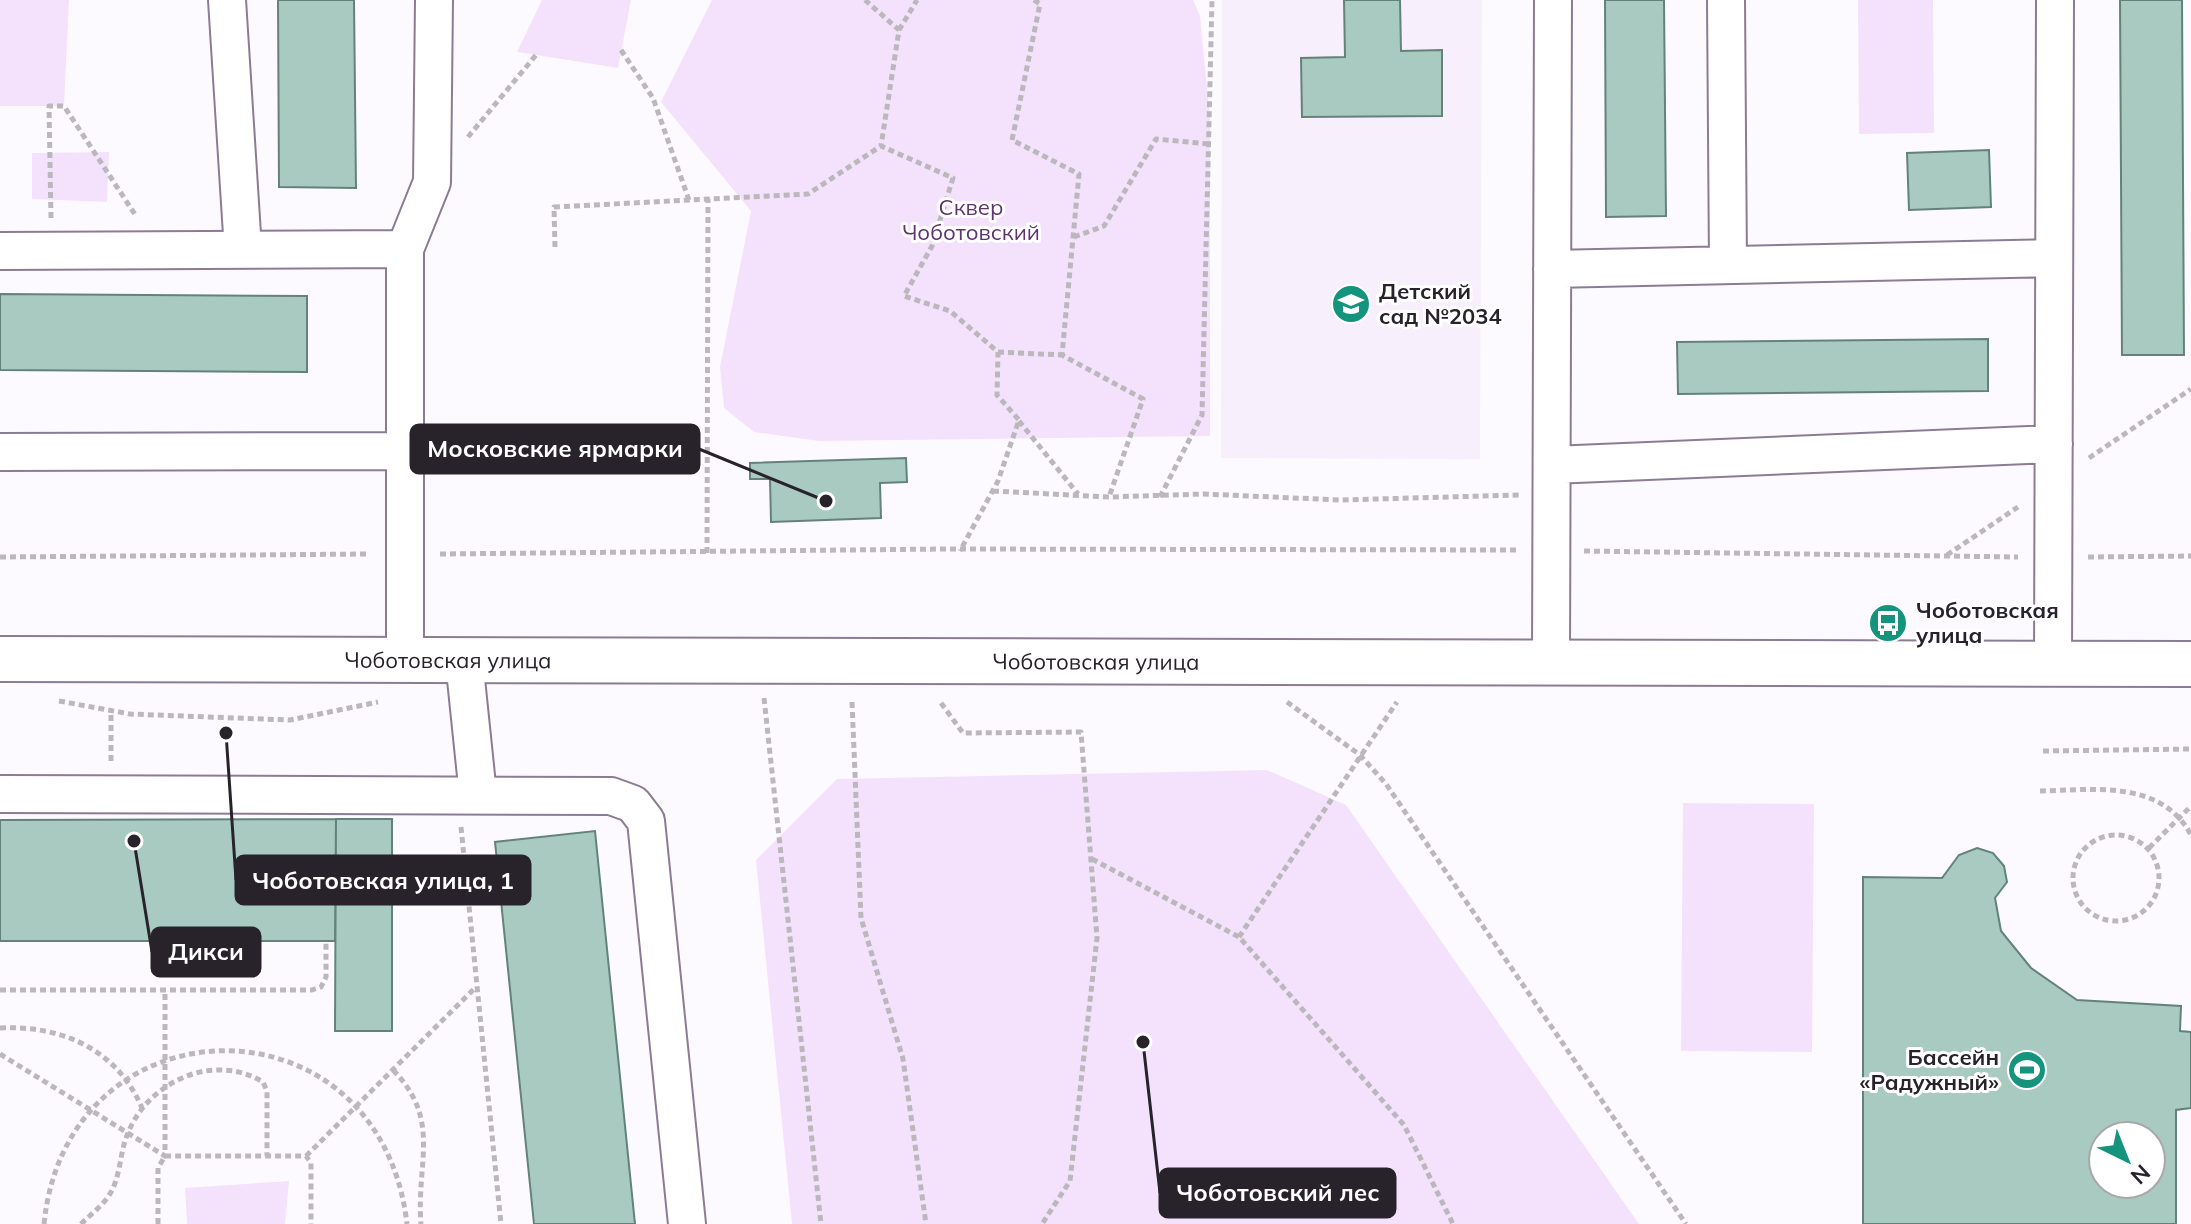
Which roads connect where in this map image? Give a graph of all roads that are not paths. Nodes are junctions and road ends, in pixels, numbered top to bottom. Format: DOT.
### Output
graph roads {
  1 [pos="227,0"];
  2 [pos="434,0"];
  3 [pos="1553,0"];
  4 [pos="1726,0"];
  5 [pos="2055,0"];
  6 [pos="405,249"];
  7 [pos="243,250"];
  8 [pos="0,251"];
  9 [pos="2054,258"];
  10 [pos="1728,265"];
  11 [pos="1552,269"];
  12 [pos="2054,444"];
  13 [pos="406,451"];
  14 [pos="0,452"];
  15 [pos="1552,480"];
  16 [pos="0,659"];
  17 [pos="405,659"];
  18 [pos="464,660"];
  19 [pos="1551,663"];
  20 [pos="2053,663"];
  21 [pos="2191,664"];
  22 [pos="0,794"];
  23 [pos="478,795"];
  24 [pos="687,1224"];
  1 -- 7 [label="lane"];
  2 -- 6 [label="lane"];
  3 -- 11 [label="lane"];
  4 -- 10 [label="lane"];
  5 -- 9 [label="lane"];
  6 -- 7 [label="lane"];
  6 -- 13 [label="lane"];
  7 -- 8 [label="lane"];
  9 -- 10 [label="lane"];
  9 -- 12 [label="lane"];
  10 -- 11 [label="lane"];
  11 -- 15 [label="lane"];
  12 -- 15 [label="lane"];
  12 -- 20 [label="lane"];
  13 -- 14 [label="lane"];
  13 -- 17 [label="lane"];
  15 -- 19 [label="lane"];
  16 -- 17 [label="main road, Чоботовская улица"];
  17 -- 18 [label="main road, Чоботовская улица"];
  18 -- 19 [label="main road, Чоботовская улица"];
  18 -- 23 [label="lane"];
  19 -- 20 [label="main road, Чоботовская улица"];
  20 -- 21 [label="main road, Чоботовская улица"];
  22 -- 23 [label="lane"];
  23 -- 24 [label="lane"];
}
